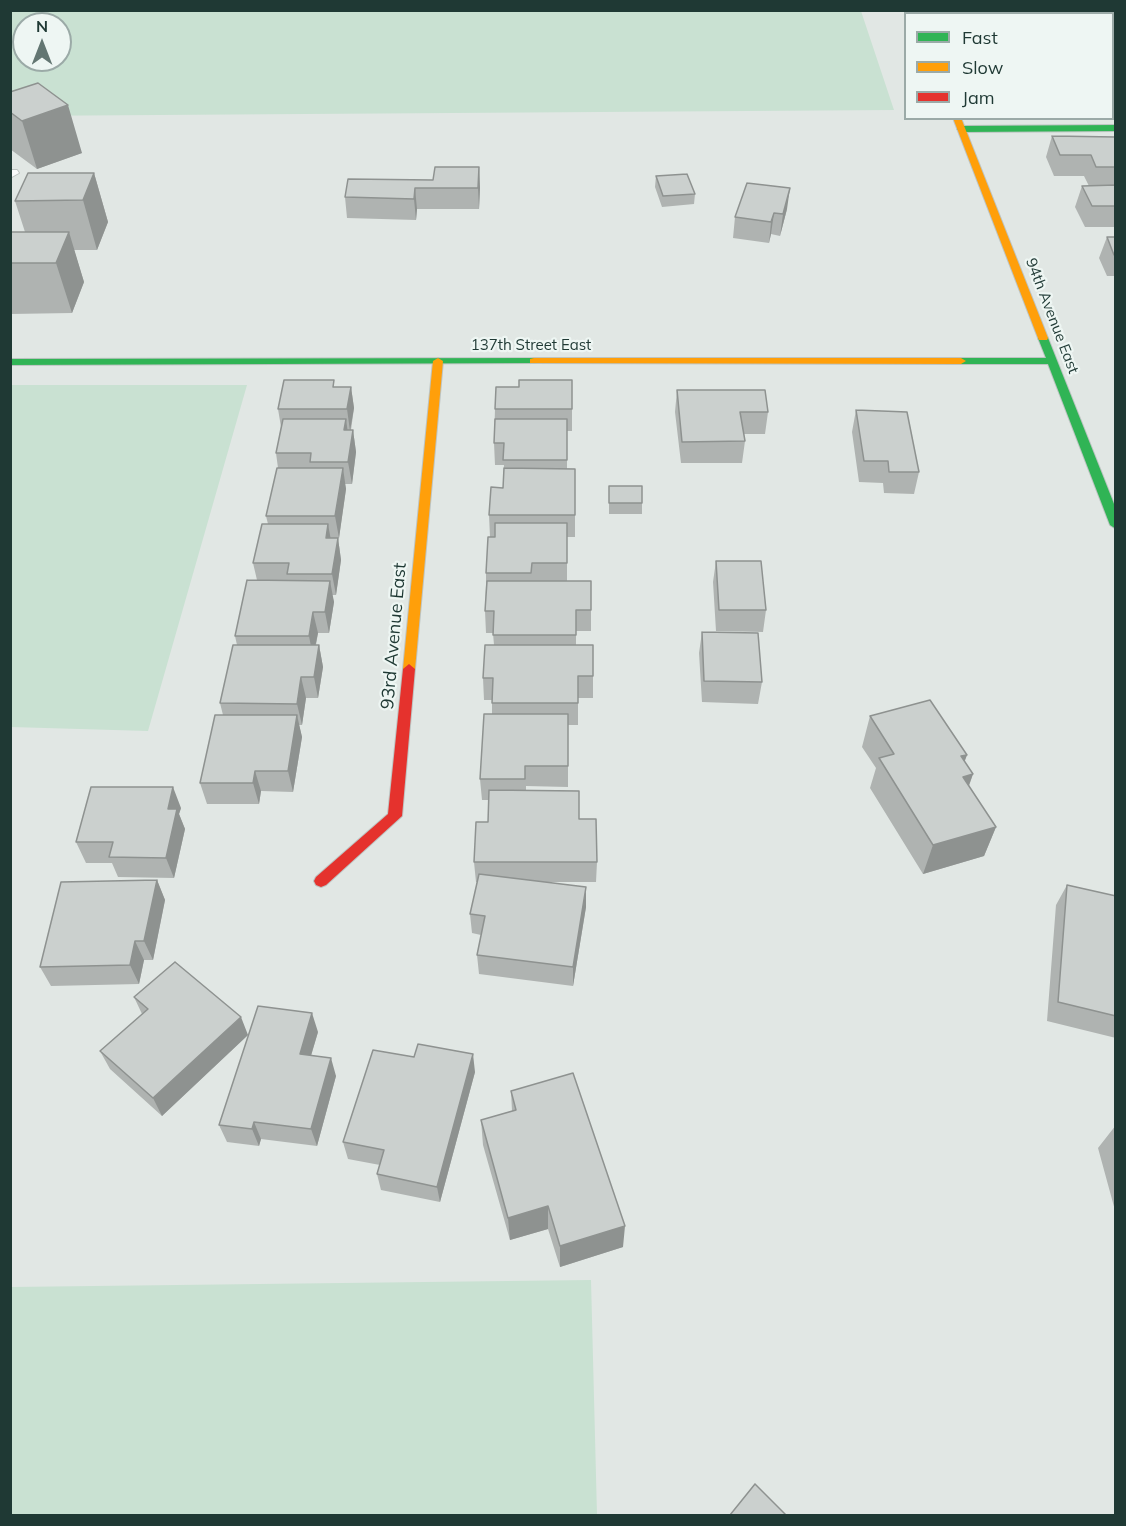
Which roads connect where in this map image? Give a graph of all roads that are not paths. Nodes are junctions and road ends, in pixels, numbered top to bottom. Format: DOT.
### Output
graph roads {
  1 [pos="959,124"];
  2 [pos="1116,129"];
  3 [pos="438,361"];
  4 [pos="1052,361"];
  5 [pos="10,362"];
  6 [pos="1116,525"];
  7 [pos="321,881"];
  1 -- 2 [label="street"];
  1 -- 4 [label="street, 94th Avenue East"];
  3 -- 4 [label="street, 137th Street East"];
  3 -- 5 [label="street, 137th Street East"];
  3 -- 7 [label="street, 93rd Avenue East"];
  4 -- 6 [label="street, 94th Avenue East"];
}
